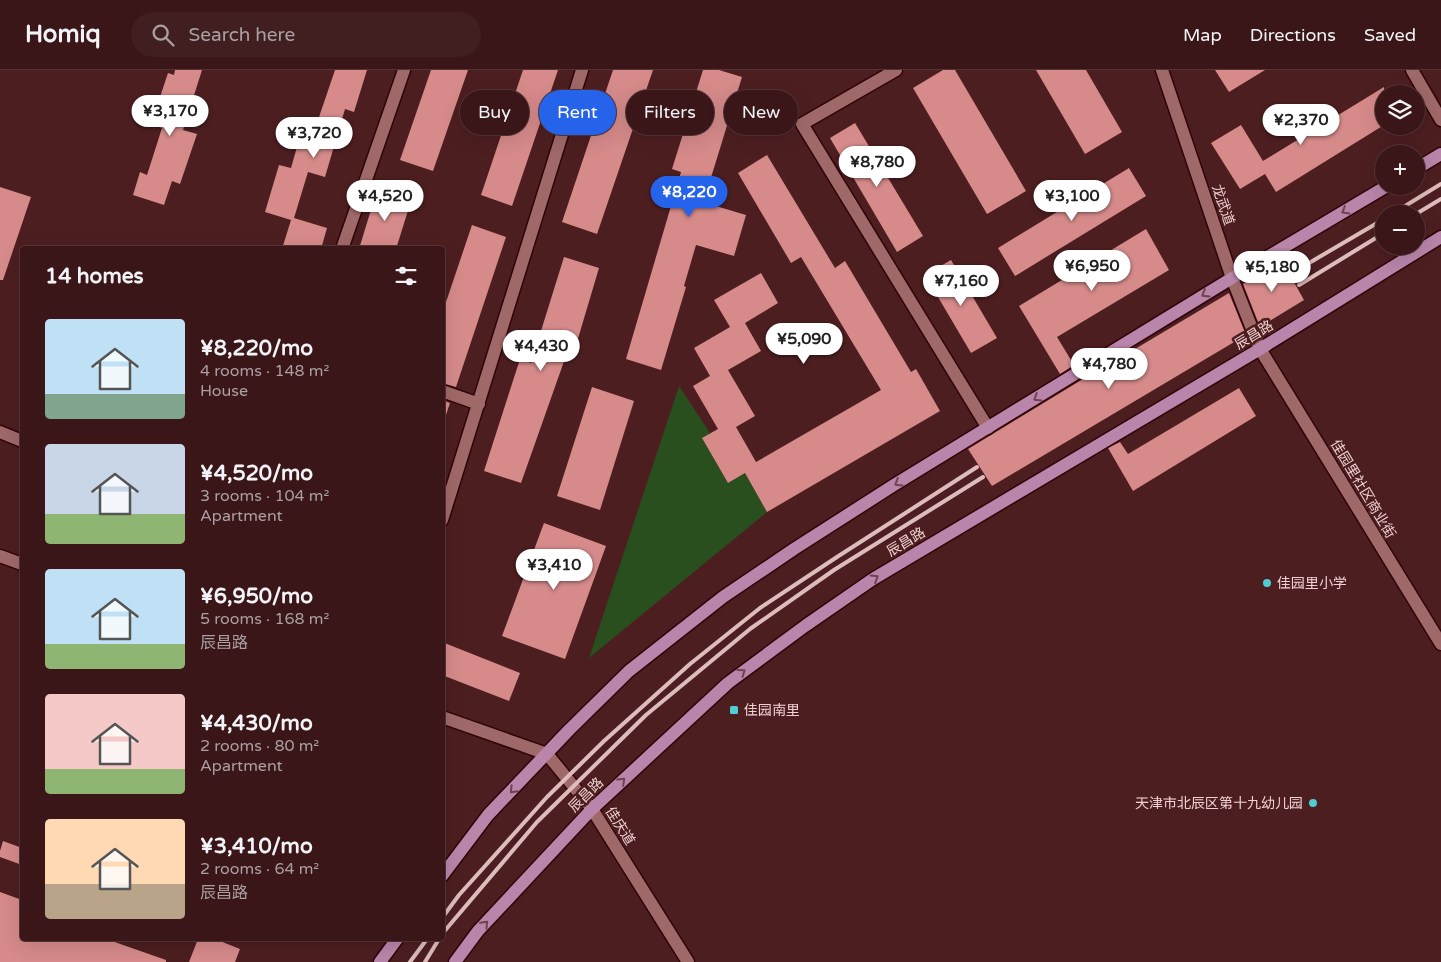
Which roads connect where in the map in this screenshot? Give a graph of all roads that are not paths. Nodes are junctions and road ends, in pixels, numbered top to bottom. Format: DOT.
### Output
graph roads {
  1 [pos="404,70"];
  2 [pos="582,70"];
  3 [pos="896,70"];
  4 [pos="1162,70"];
  5 [pos="1412,70"];
  6 [pos="1441,120"];
  7 [pos="1441,154"];
  8 [pos="1425,164"];
  9 [pos="1375,193"];
  10 [pos="1441,237"];
  11 [pos="343,246"];
  12 [pos="1232,278"];
  13 [pos="1260,349"];
  14 [pos="445,392"];
  15 [pos="479,404"];
  16 [pos="988,428"];
  17 [pos="0,432"];
  18 [pos="20,440"];
  19 [pos="445,511"];
  20 [pos="0,556"];
  21 [pos="20,563"];
  22 [pos="1441,644"];
  23 [pos="445,718"];
  24 [pos="547,754"];
  25 [pos="592,809"];
  26 [pos="445,872"];
  27 [pos="396,941"];
  28 [pos="380,962"];
  29 [pos="455,962"];
  30 [pos="688,962"];
  1 -- 11 [label="street"];
  2 -- 15 [label="street"];
  3 -- 16 [label="street"];
  4 -- 12 [label="street, 龙武道"];
  5 -- 6 [label="street"];
  7 -- 8 [label="main road"];
  9 -- 12 [label="main road, one-way"];
  10 -- 13 [label="main road, 辰昌路"];
  12 -- 13 [label="street, 龙武道"];
  12 -- 16 [label="main road, one-way"];
  13 -- 22 [label="street, 佳园里社区商业街"];
  25 -- 13 [label="main road, 辰昌路, one-way"];
  14 -- 15 [label="street"];
  15 -- 19 [label="street"];
  16 -- 24 [label="main road, one-way"];
  17 -- 18 [label="street"];
  20 -- 21 [label="street"];
  23 -- 24 [label="street"];
  24 -- 25 [label="street, 佳庆道"];
  24 -- 26 [label="main road, one-way"];
  29 -- 25 [label="main road, 辰昌路, one-way"];
  25 -- 30 [label="street, 佳庆道"];
  27 -- 28 [label="main road"];
}
